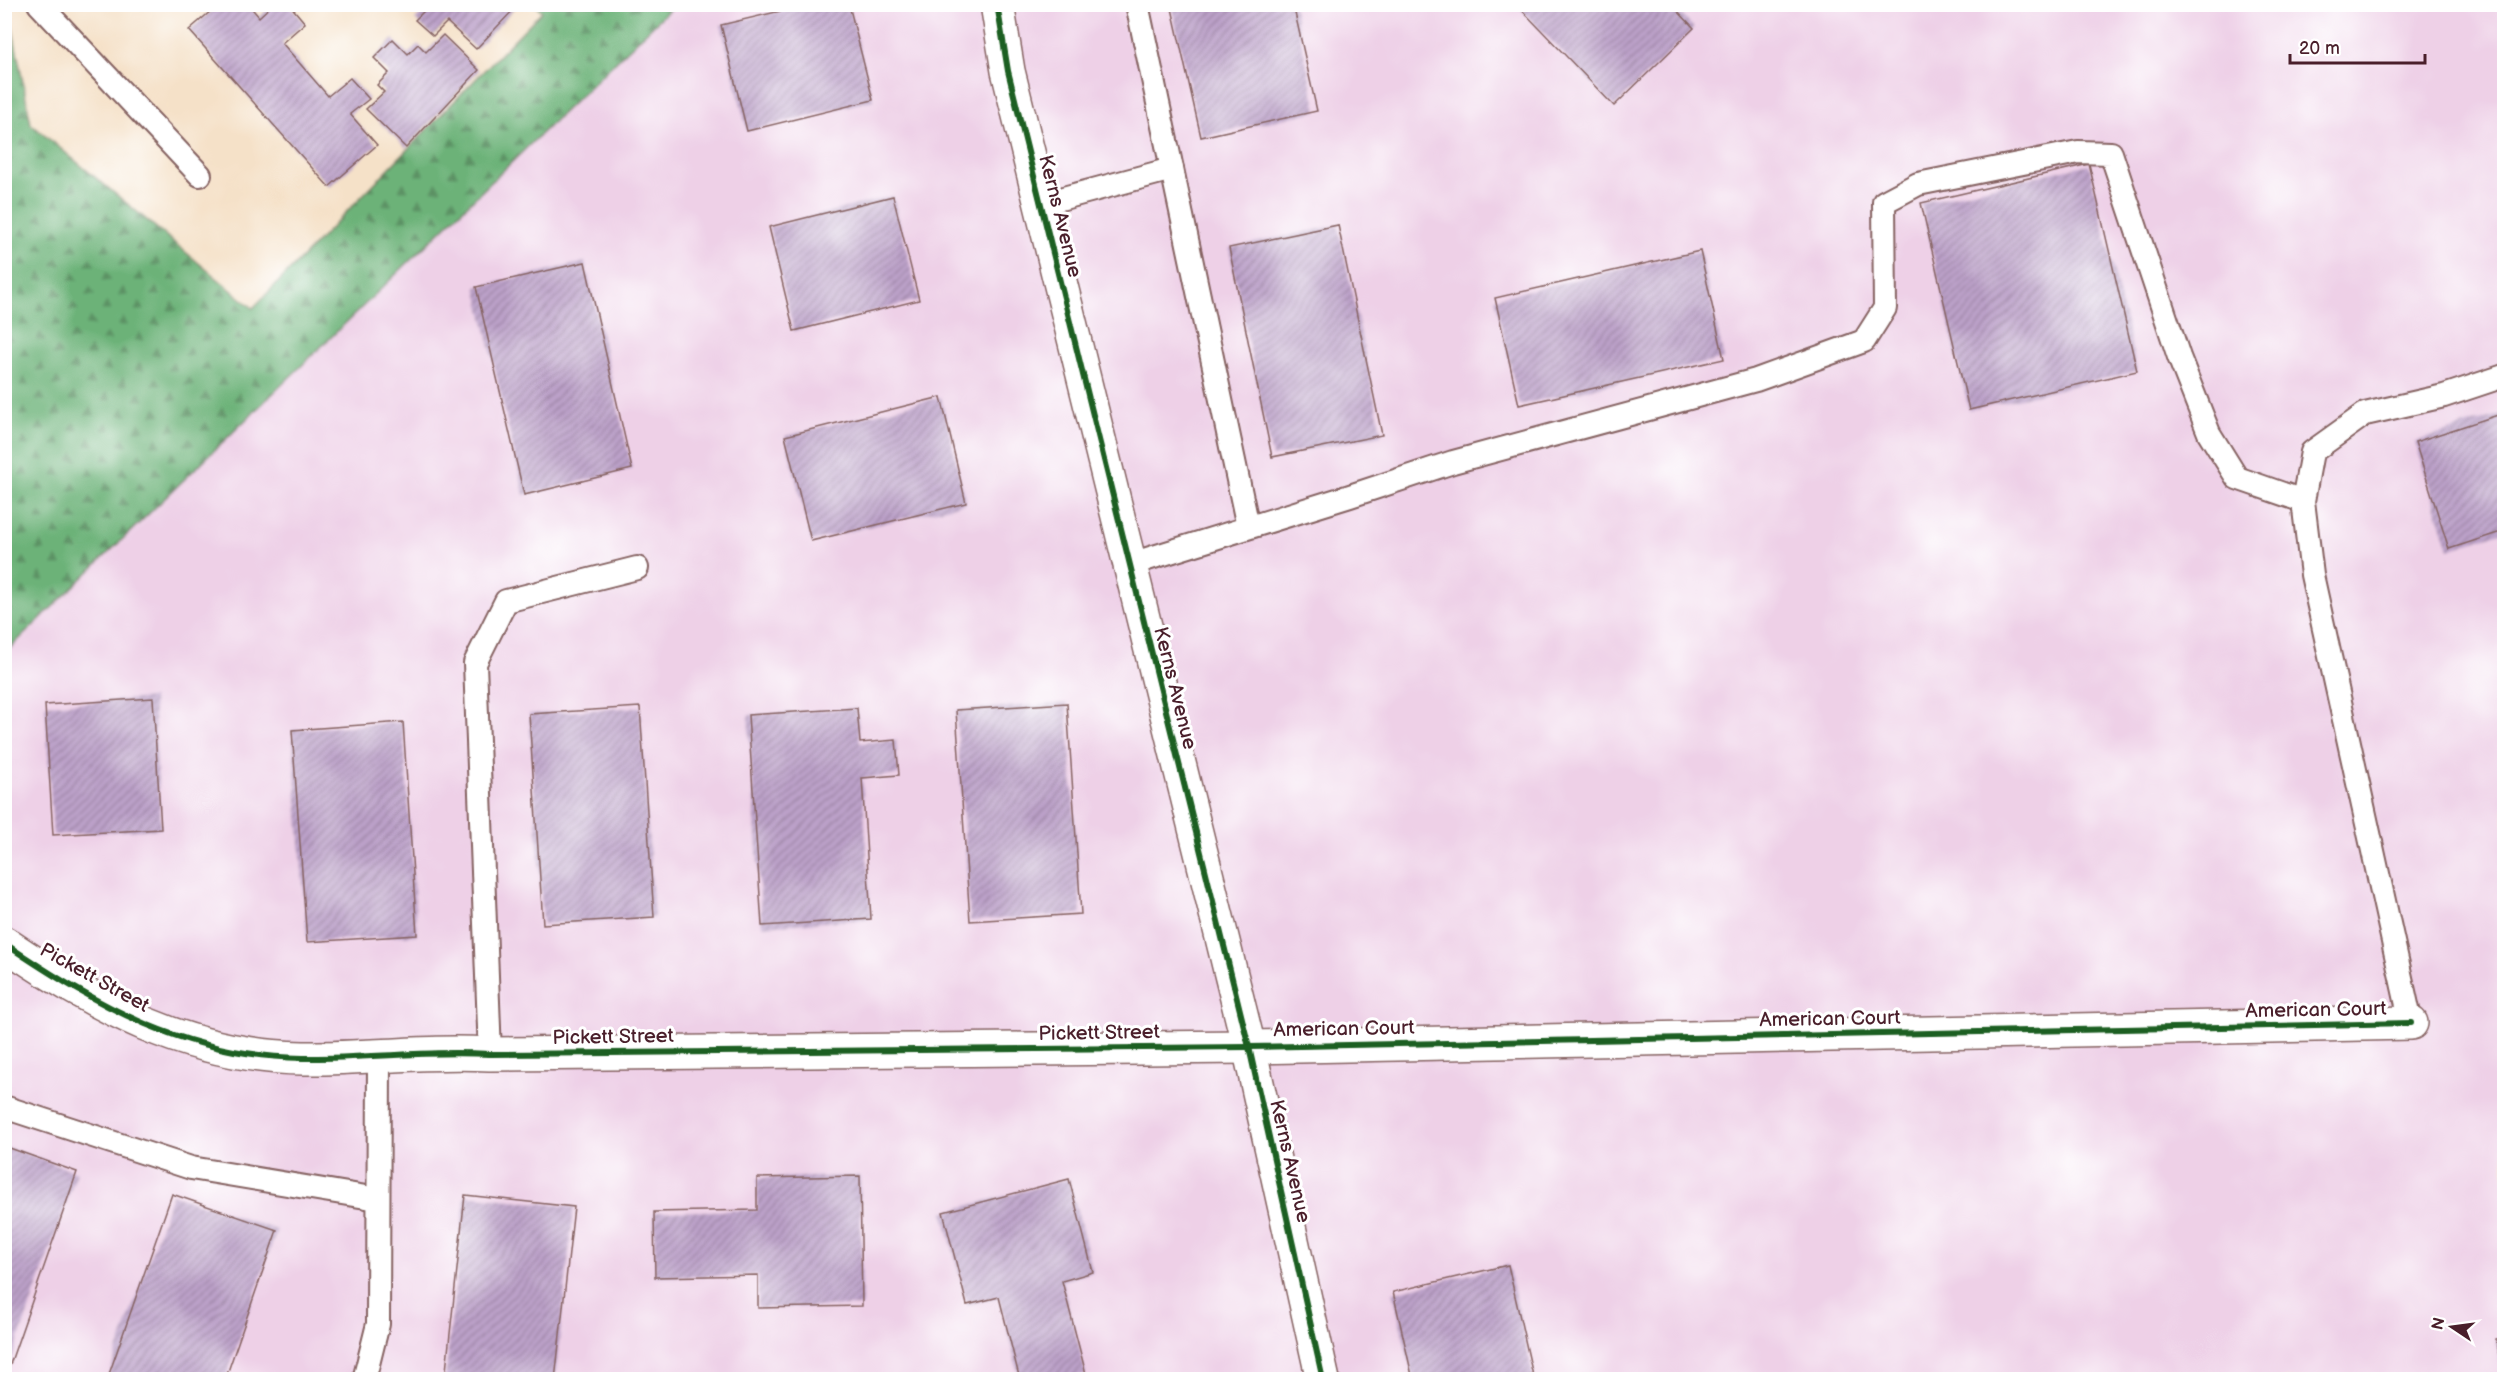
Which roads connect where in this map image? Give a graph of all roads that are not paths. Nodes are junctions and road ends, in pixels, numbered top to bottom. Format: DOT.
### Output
graph roads {
  1 [pos="39,4"];
  2 [pos="997,4"];
  3 [pos="1137,4"];
  4 [pos="1172,169"];
  5 [pos="200,175"];
  6 [pos="1041,204"];
  7 [pos="2505,376"];
  8 [pos="2302,501"];
  9 [pos="1248,527"];
  10 [pos="1128,565"];
  11 [pos="637,568"];
  12 [pos="4,943"];
  13 [pos="2411,1023"];
  14 [pos="1249,1047"];
  15 [pos="490,1054"];
  16 [pos="379,1055"];
  17 [pos="4,1107"];
  18 [pos="378,1199"];
  19 [pos="364,1380"];
  20 [pos="1323,1380"];
  1 -- 5 [label="lane"];
  2 -- 6 [label="street, Kerns Avenue"];
  3 -- 4 [label="lane"];
  4 -- 6 [label="lane"];
  4 -- 9 [label="lane"];
  6 -- 10 [label="street, Kerns Avenue"];
  7 -- 8 [label="lane"];
  8 -- 9 [label="lane"];
  8 -- 13 [label="lane"];
  9 -- 10 [label="lane"];
  10 -- 14 [label="street, Kerns Avenue"];
  11 -- 15 [label="lane"];
  12 -- 16 [label="street, Pickett Street"];
  13 -- 14 [label="street, American Court"];
  14 -- 15 [label="street, Pickett Street"];
  14 -- 20 [label="street, Kerns Avenue"];
  15 -- 16 [label="street, Pickett Street"];
  16 -- 18 [label="lane"];
  17 -- 18 [label="lane"];
  18 -- 19 [label="lane"];
}
